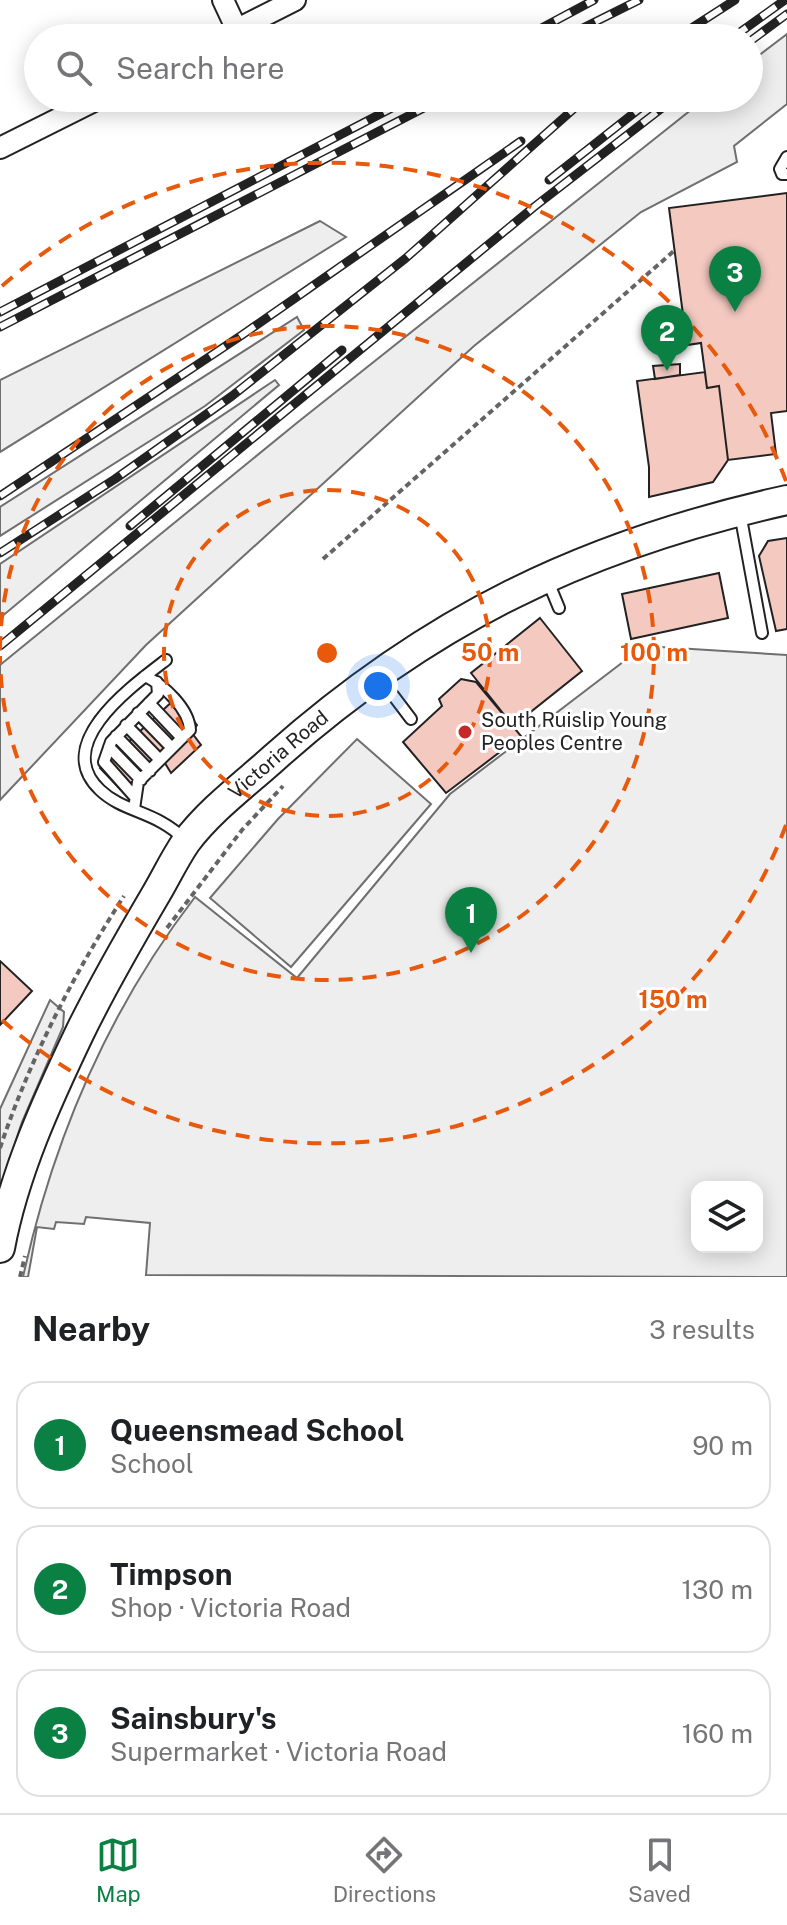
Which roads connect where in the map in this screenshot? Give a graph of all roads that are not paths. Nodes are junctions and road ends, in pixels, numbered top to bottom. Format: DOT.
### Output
graph roads {
  1 [pos="223,0"];
  2 [pos="295,0"];
  3 [pos="227,24"];
  4 [pos="248,24"];
  5 [pos="72,112"];
  6 [pos="0,148"];
  7 [pos="787,157"];
  8 [pos="787,174"];
  9 [pos="787,500"];
  10 [pos="740,511"];
  11 [pos="547,577"];
  12 [pos="559,608"];
  13 [pos="762,633"];
  14 [pos="166,660"];
  15 [pos="376,673"];
  16 [pos="145,676"];
  17 [pos="157,682"];
  18 [pos="149,703"];
  19 [pos="138,713"];
  20 [pos="411,719"];
  21 [pos="126,725"];
  22 [pos="116,736"];
  23 [pos="182,738"];
  24 [pos="109,747"];
  25 [pos="172,748"];
  26 [pos="160,760"];
  27 [pos="150,771"];
  28 [pos="141,780"];
  29 [pos="134,803"];
  30 [pos="187,841"];
  31 [pos="13,1249"];
  1 -- 3 [label="street"];
  2 -- 4 [label="street"];
  5 -- 6 [label="street"];
  7 -- 8 [label="lane"];
  9 -- 10 [label="street, Victoria Road"];
  10 -- 11 [label="street, Victoria Road"];
  10 -- 13 [label="lane"];
  11 -- 12 [label="lane"];
  11 -- 15 [label="street, Victoria Road"];
  14 -- 16 [label="lane"];
  15 -- 20 [label="lane"];
  15 -- 30 [label="street, Victoria Road"];
  16 -- 17 [label="lane"];
  16 -- 29 [label="lane"];
  17 -- 18 [label="lane"];
  17 -- 23 [label="lane"];
  18 -- 19 [label="lane"];
  18 -- 23 [label="lane"];
  19 -- 21 [label="lane"];
  19 -- 25 [label="lane"];
  21 -- 22 [label="lane"];
  21 -- 26 [label="lane"];
  22 -- 24 [label="lane"];
  22 -- 27 [label="lane"];
  23 -- 25 [label="lane"];
  24 -- 28 [label="lane"];
  24 -- 29 [label="lane"];
  25 -- 26 [label="lane"];
  26 -- 27 [label="lane"];
  27 -- 28 [label="lane"];
  28 -- 29 [label="lane"];
  29 -- 30 [label="lane"];
  30 -- 31 [label="street, Victoria Road"];
}
